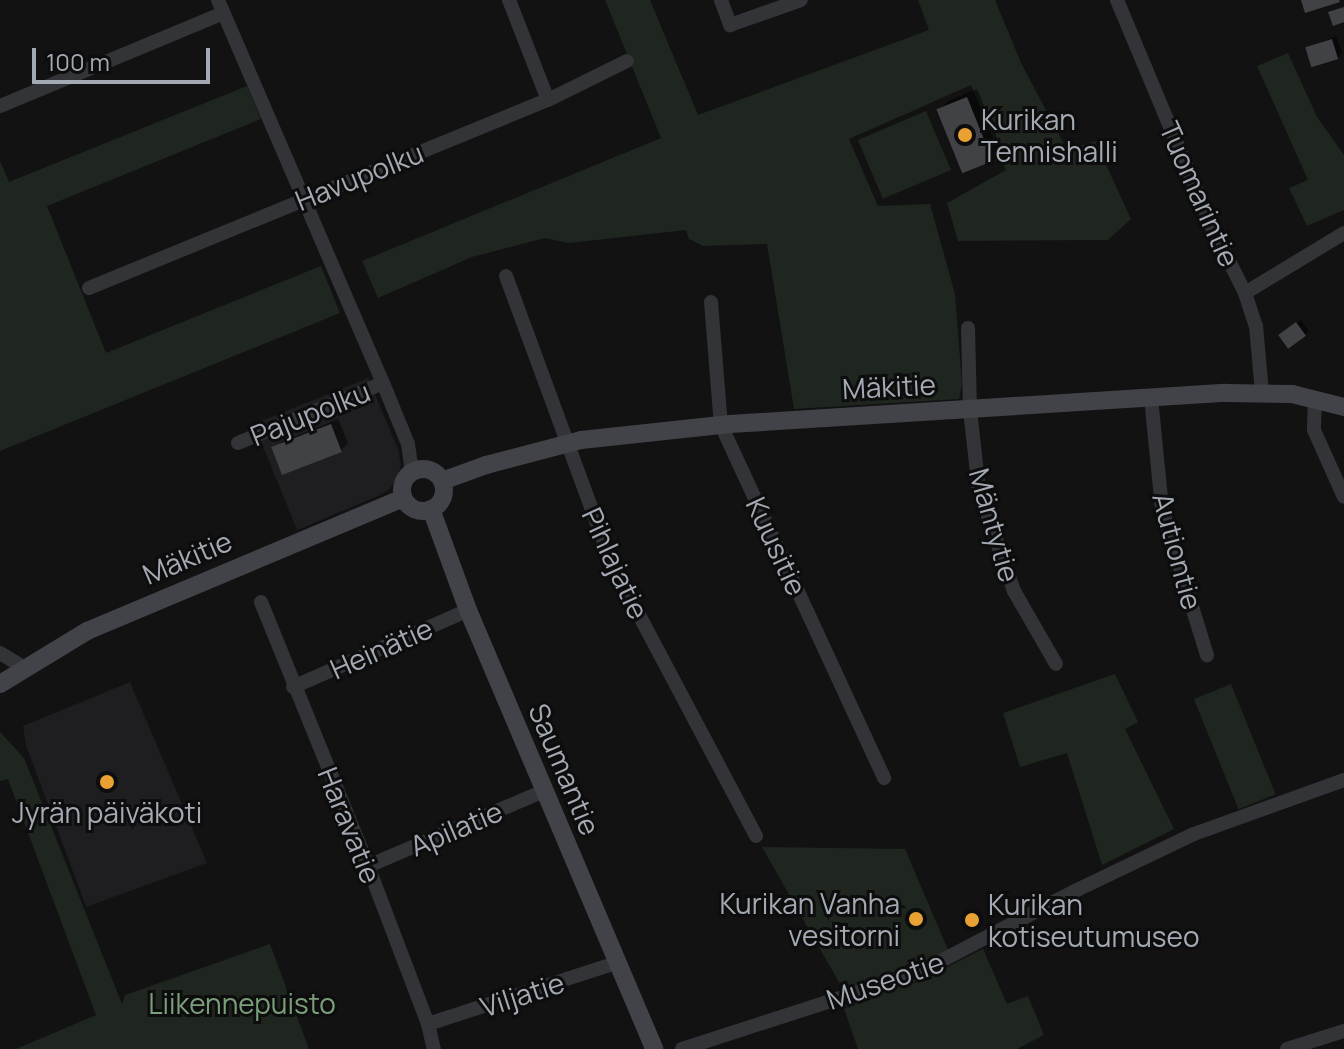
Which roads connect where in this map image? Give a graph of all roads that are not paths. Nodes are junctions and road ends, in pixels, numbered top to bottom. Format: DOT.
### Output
graph roads {
  1 [pos="509,0"];
  2 [pos="721,0"];
  3 [pos="801,0"];
  4 [pos="1117,0"];
  5 [pos="221,6"];
  6 [pos="627,61"];
  7 [pos="548,100"];
  8 [pos="0,106"];
  9 [pos="302,199"];
  10 [pos="1344,233"];
  11 [pos="506,276"];
  12 [pos="89,288"];
  13 [pos="1245,293"];
  14 [pos="711,302"];
  15 [pos="968,328"];
  16 [pos="383,383"];
  17 [pos="1262,392"];
  18 [pos="1151,398"];
  19 [pos="1315,399"];
  20 [pos="1344,407"];
  21 [pos="970,410"];
  22 [pos="721,425"];
  23 [pos="238,443"];
  24 [pos="565,444"];
  25 [pos="412,471"];
  26 [pos="442,481"];
  27 [pos="1344,497"];
  28 [pos="403,498"];
  29 [pos="431,509"];
  30 [pos="261,602"];
  31 [pos="468,610"];
  32 [pos="0,653"];
  33 [pos="1207,655"];
  34 [pos="1056,664"];
  35 [pos="25,668"];
  36 [pos="0,684"];
  37 [pos="293,687"];
  38 [pos="884,778"];
  39 [pos="1344,780"];
  40 [pos="544,791"];
  41 [pos="756,836"];
  42 [pos="368,866"];
  43 [pos="616,963"];
  44 [pos="428,1024"];
  45 [pos="1344,1031"];
  46 [pos="434,1049"];
  47 [pos="654,1049"];
  48 [pos="682,1049"];
  49 [pos="1287,1049"];
  1 -- 7 [label="street"];
  2 -- 3 [label="street"];
  4 -- 13 [label="street, Tuomarintie"];
  5 -- 8 [label="street"];
  5 -- 9 [label="street"];
  6 -- 7 [label="street, Havupolku"];
  7 -- 9 [label="street, Havupolku"];
  9 -- 12 [label="street, Havupolku"];
  9 -- 16 [label="street"];
  10 -- 13 [label="street"];
  11 -- 24 [label="street, Pihlajatie"];
  13 -- 17 [label="street, Tuomarintie"];
  14 -- 22 [label="street, Kuusitie"];
  15 -- 21 [label="street, Mäntytie"];
  16 -- 23 [label="street, Pajupolku"];
  16 -- 25 [label="street"];
  17 -- 18 [label="street, Mäkitie"];
  17 -- 19 [label="street, Mäkitie"];
  18 -- 21 [label="street, Mäkitie"];
  18 -- 33 [label="street, Autiontie"];
  19 -- 20 [label="street, Mäkitie"];
  19 -- 27 [label="street"];
  21 -- 22 [label="street, Mäkitie"];
  21 -- 34 [label="street, Mäntytie"];
  22 -- 24 [label="street, Mäkitie"];
  22 -- 38 [label="street, Kuusitie"];
  24 -- 26 [label="street, Mäkitie"];
  24 -- 41 [label="street, Pihlajatie"];
  25 -- 26 [label="street"];
  25 -- 28 [label="street"];
  26 -- 29 [label="street"];
  28 -- 29 [label="street"];
  28 -- 35 [label="street, Mäkitie"];
  29 -- 31 [label="street, Saumantie"];
  30 -- 37 [label="street, Haravatie"];
  31 -- 37 [label="street, Heinätie"];
  31 -- 40 [label="street, Saumantie"];
  32 -- 35 [label="street"];
  35 -- 36 [label="street, Mäkitie"];
  37 -- 42 [label="street, Haravatie"];
  39 -- 48 [label="street, Museotie"];
  40 -- 42 [label="street, Apilatie"];
  40 -- 43 [label="street, Saumantie"];
  42 -- 44 [label="street, Haravatie"];
  43 -- 44 [label="street, Viljatie"];
  43 -- 47 [label="street, Saumantie"];
  44 -- 46 [label="street, Haravatie"];
  45 -- 49 [label="street"];
}
